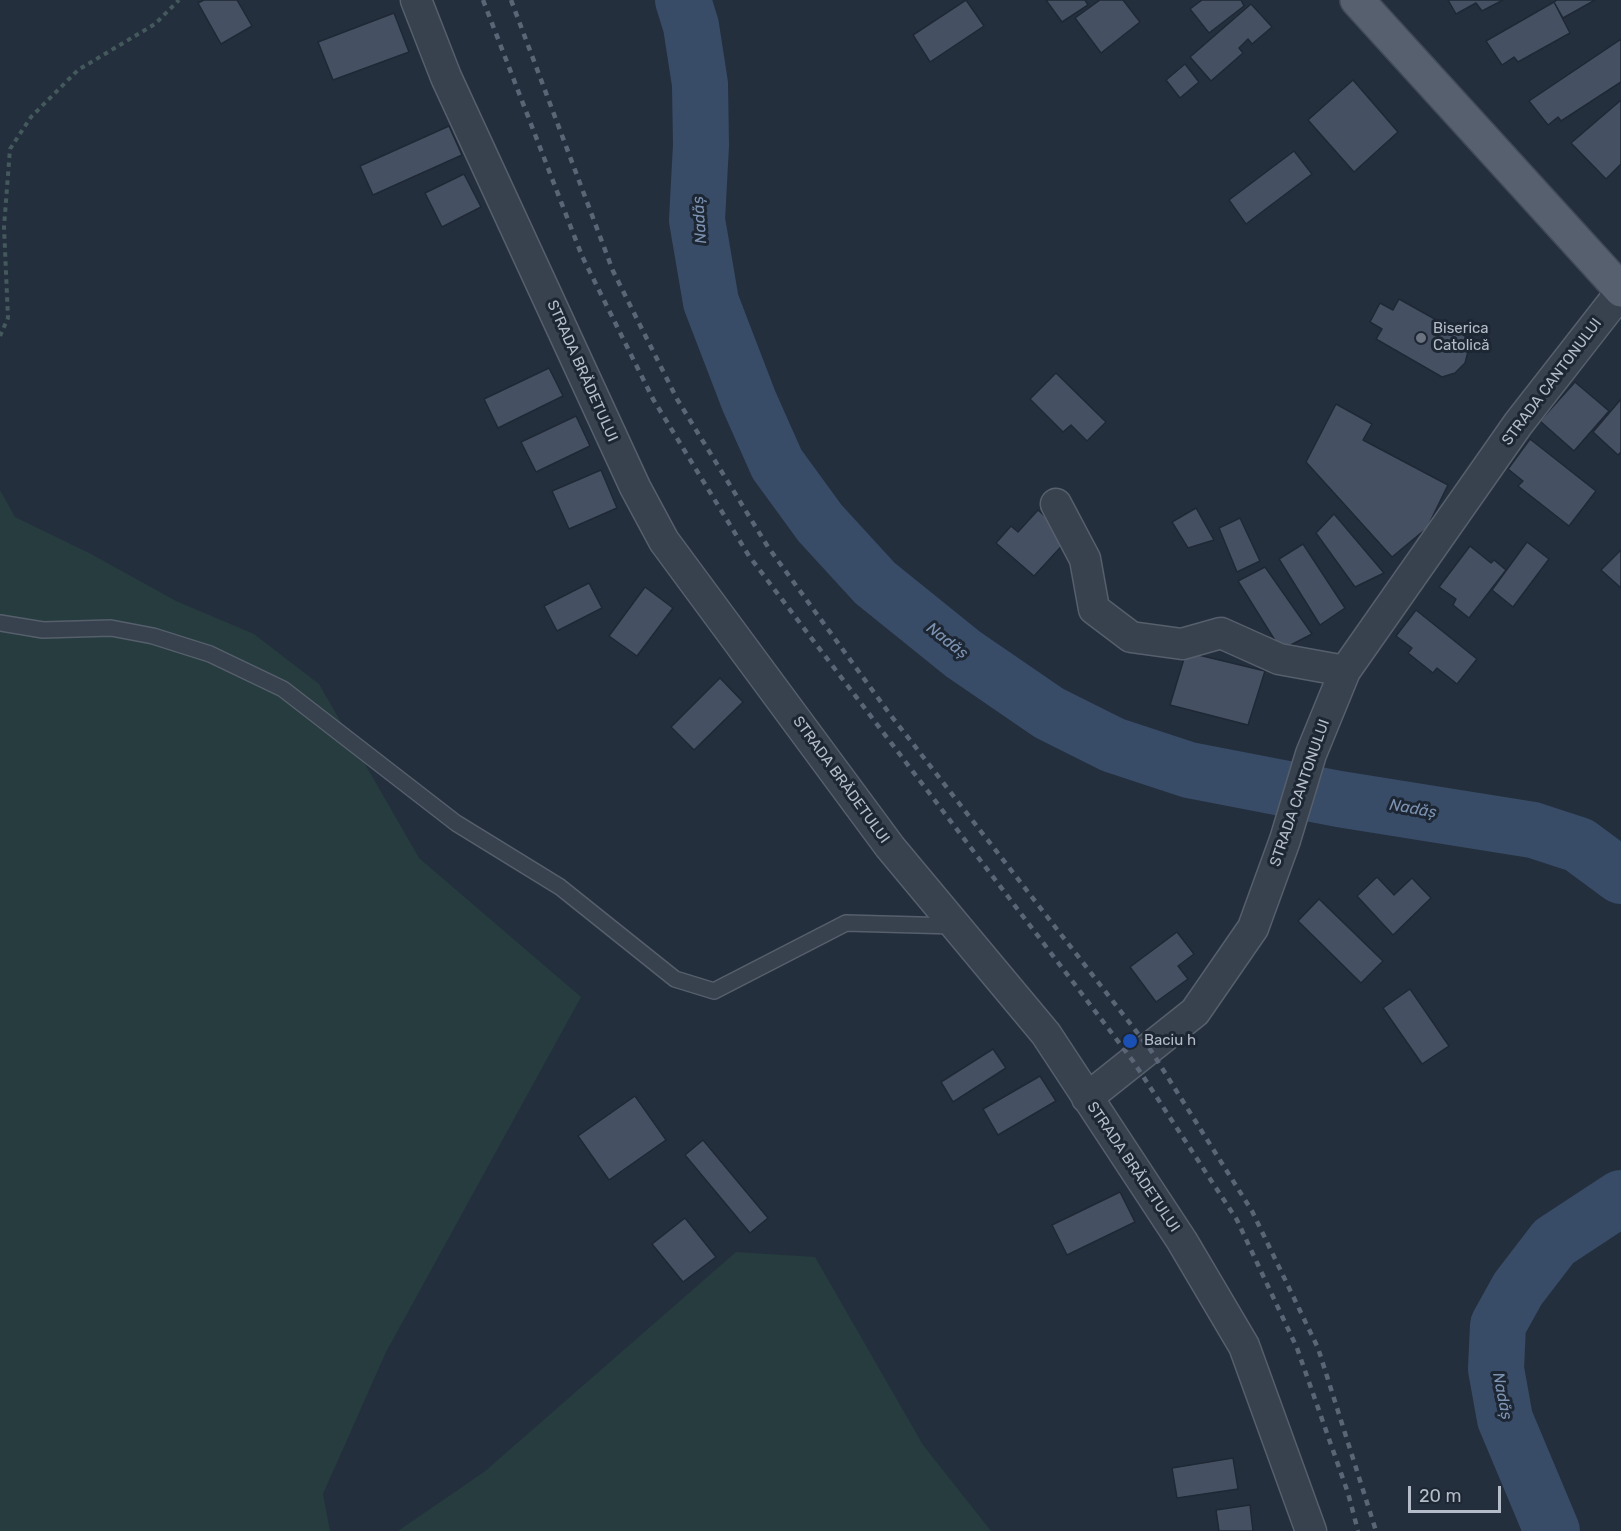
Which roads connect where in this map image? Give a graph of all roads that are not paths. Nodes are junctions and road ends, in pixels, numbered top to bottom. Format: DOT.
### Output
graph roads {
  1 [pos="416,0"];
  2 [pos="1357,0"];
  3 [pos="1621,291"];
  4 [pos="1056,504"];
  5 [pos="0,624"];
  6 [pos="1345,671"];
  7 [pos="954,926"];
  8 [pos="1087,1098"];
  9 [pos="1311,1531"];
  1 -- 7 [label="street, STRADA BRĂDETULUI"];
  2 -- 3 [label="main road"];
  3 -- 6 [label="street, STRADA CANTONULUI"];
  4 -- 6 [label="street"];
  5 -- 7 [label="lane"];
  6 -- 8 [label="street, STRADA CANTONULUI"];
  7 -- 8 [label="street, STRADA BRĂDETULUI"];
  8 -- 9 [label="street, STRADA BRĂDETULUI"];
}
